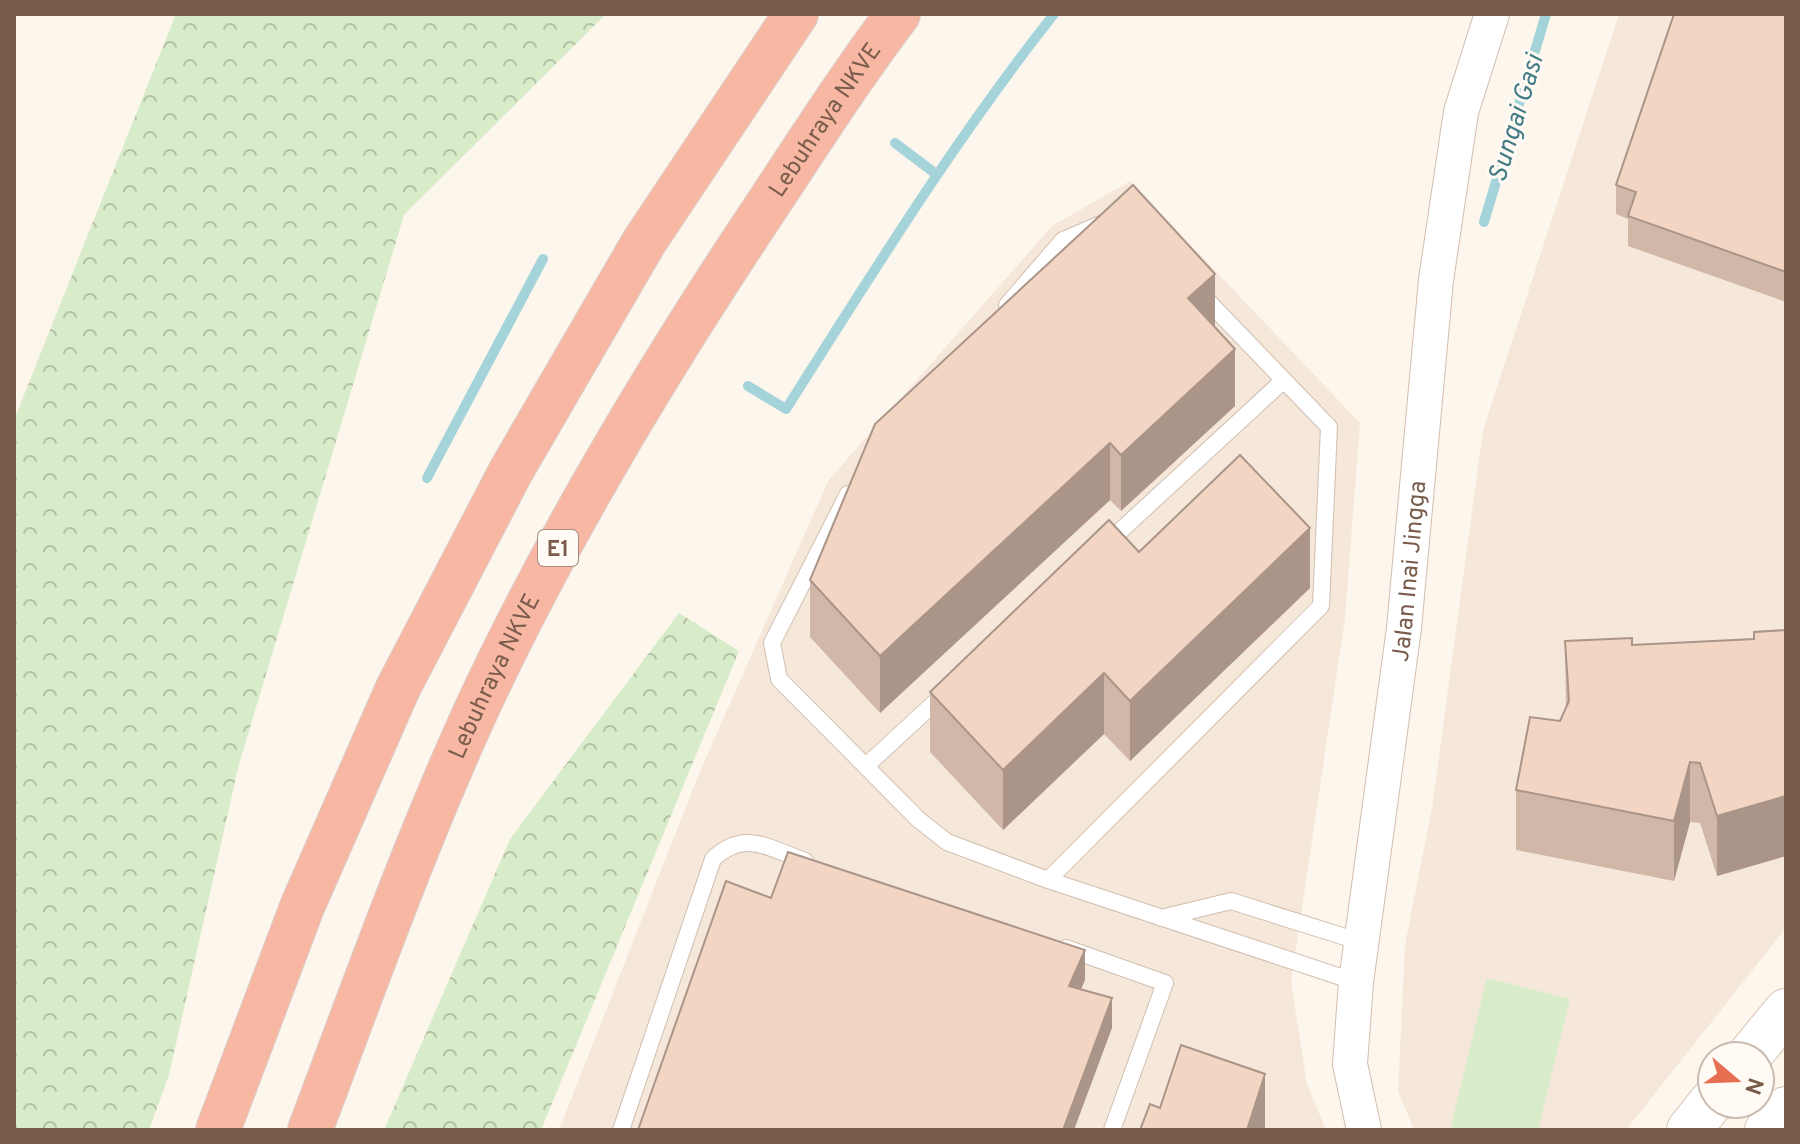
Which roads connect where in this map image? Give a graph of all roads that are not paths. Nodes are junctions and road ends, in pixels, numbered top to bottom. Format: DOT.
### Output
graph roads {
  1 [pos="796,14"];
  2 [pos="898,14"];
  3 [pos="1492,14"];
  4 [pos="1120,224"];
  5 [pos="1185,277"];
  6 [pos="992,322"];
  7 [pos="1284,380"];
  8 [pos="861,475"];
  9 [pos="1087,562"];
  10 [pos="959,680"];
  11 [pos="866,766"];
  12 [pos="821,866"];
  13 [pos="1048,880"];
  14 [pos="1160,918"];
  15 [pos="1043,940"];
  16 [pos="1361,942"];
  17 [pos="1356,982"];
  18 [pos="1786,1011"];
  19 [pos="1762,1040"];
  20 [pos="1786,1109"];
  21 [pos="218,1130"];
  22 [pos="310,1130"];
  23 [pos="621,1130"];
  24 [pos="1112,1130"];
  25 [pos="1364,1130"];
  26 [pos="1767,1130"];
  1 -- 21 [label="highway"];
  2 -- 22 [label="highway, Lebuhraya NKVE / E1"];
  3 -- 16 [label="street, Jalan Inai Jingga"];
  4 -- 6 [label="lane"];
  5 -- 7 [label="lane"];
  7 -- 9 [label="lane"];
  7 -- 13 [label="lane"];
  8 -- 11 [label="lane"];
  10 -- 11 [label="lane"];
  11 -- 13 [label="lane"];
  12 -- 23 [label="lane"];
  13 -- 14 [label="lane"];
  14 -- 16 [label="lane"];
  14 -- 17 [label="lane"];
  15 -- 24 [label="lane"];
  16 -- 17 [label="street, Jalan Inai Jingga"];
  17 -- 25 [label="street, Jalan Inai Jingga"];
  18 -- 19 [label="street"];
  20 -- 26 [label="street"];
}
